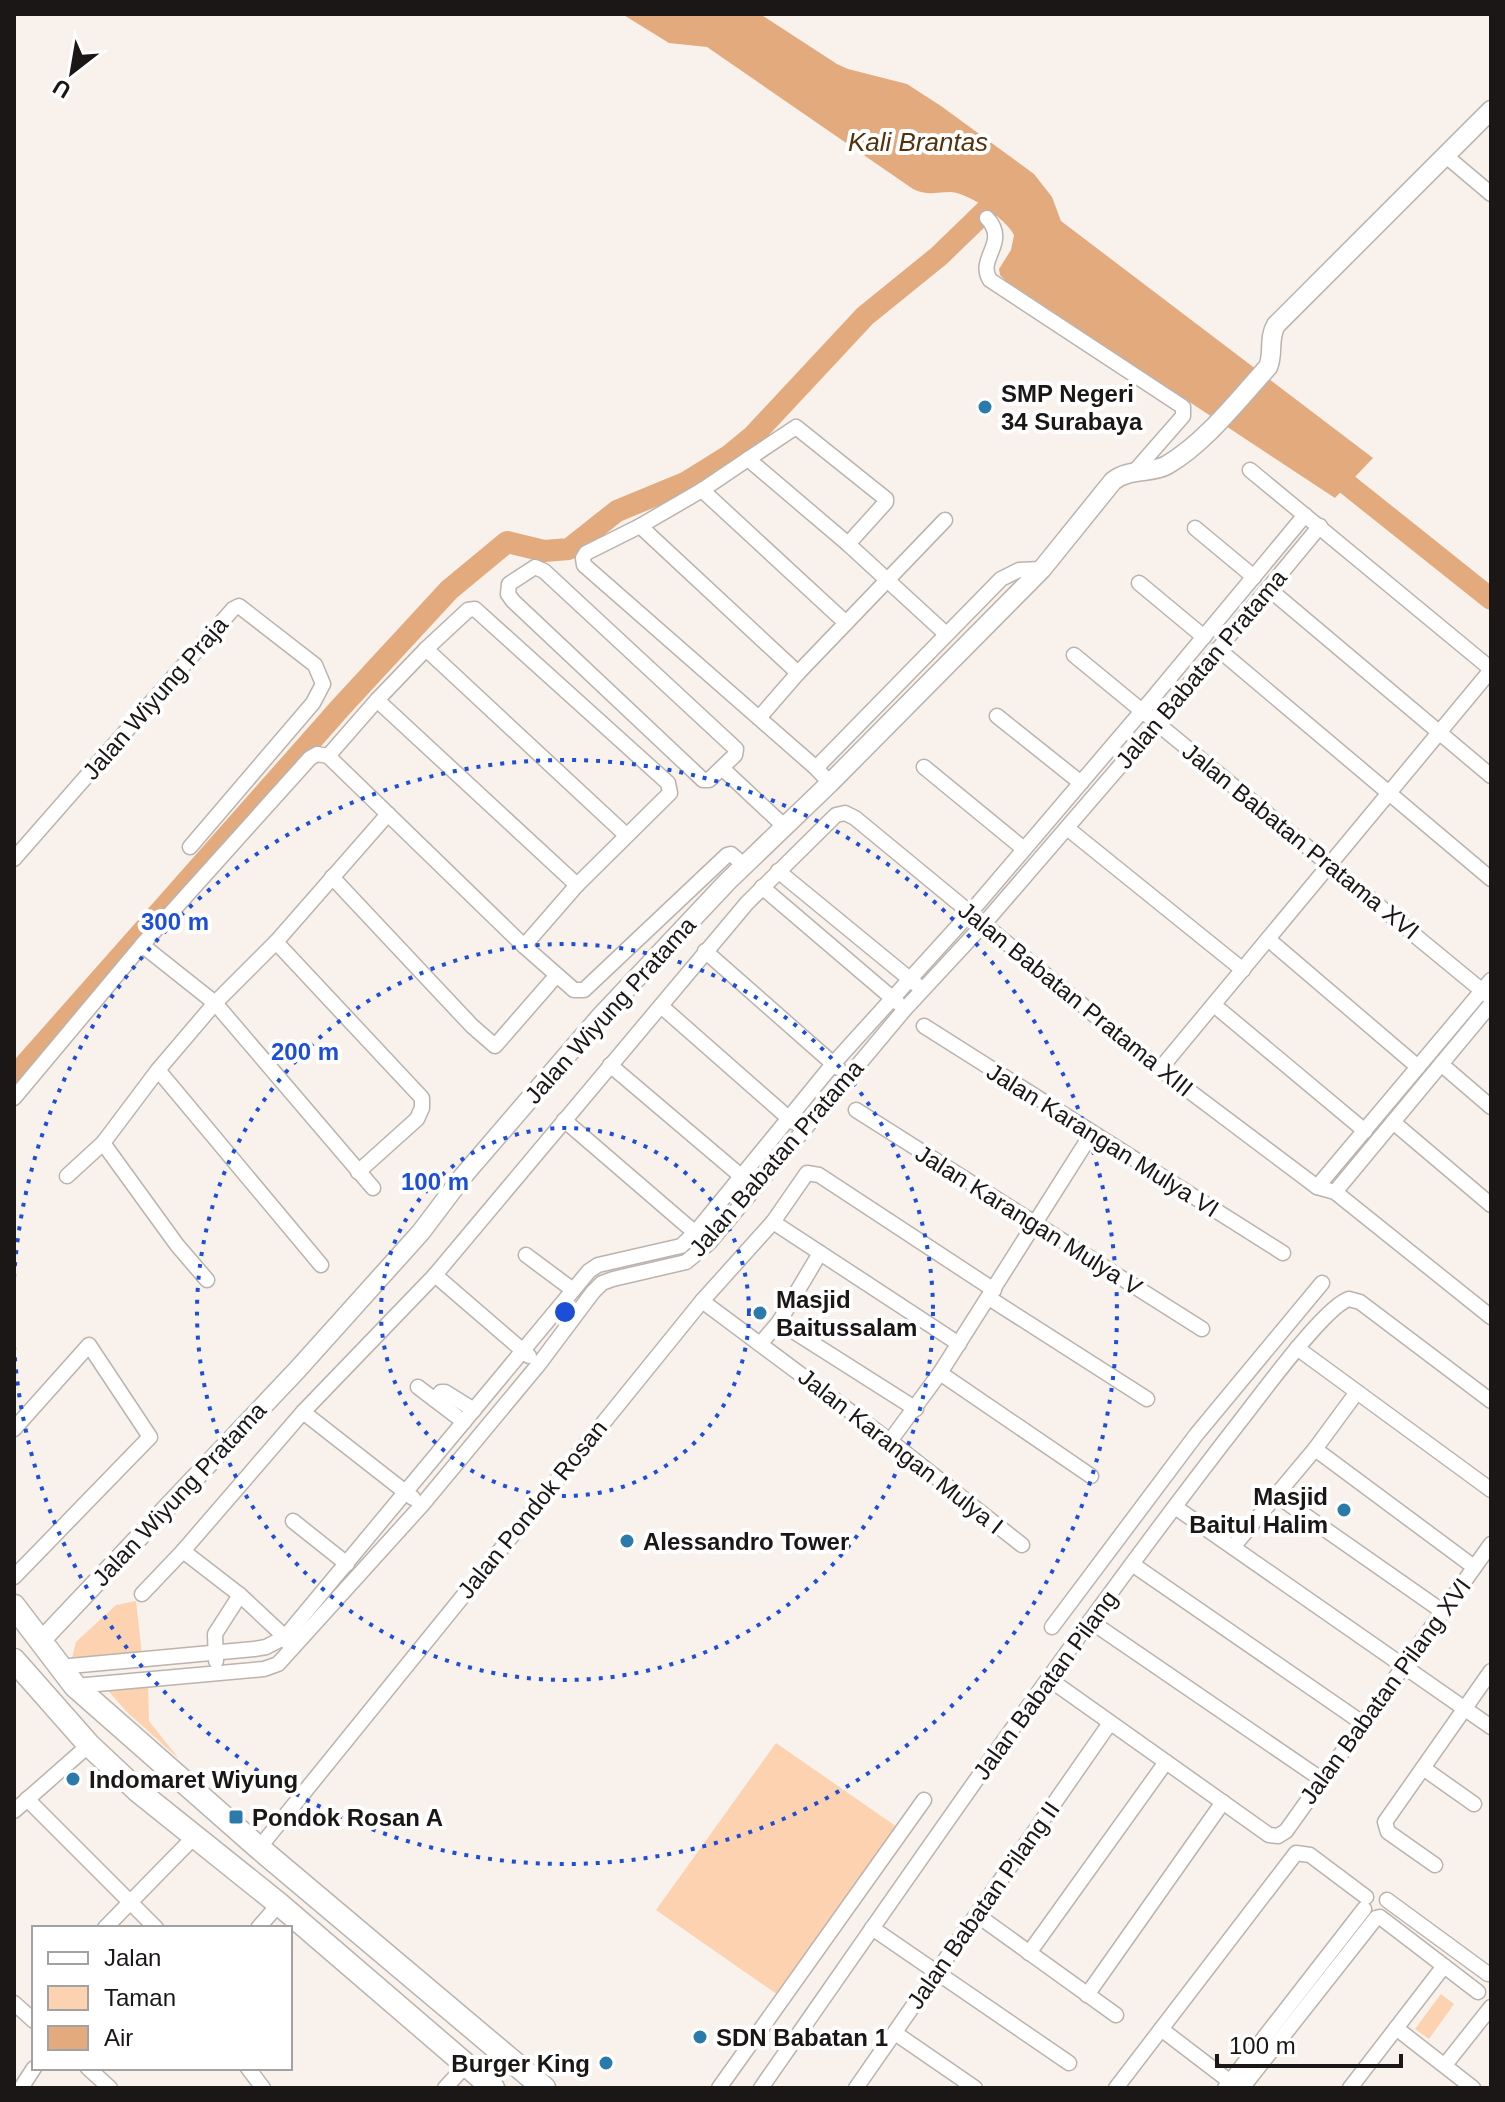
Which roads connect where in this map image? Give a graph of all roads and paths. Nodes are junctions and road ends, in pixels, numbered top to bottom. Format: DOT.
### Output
graph roads {
  1 [pos="1491,110"];
  2 [pos="1446,156"];
  3 [pos="1491,194"];
  4 [pos="987,218"];
  5 [pos="748,459"];
  6 [pos="1250,470"];
  7 [pos="1134,472"];
  8 [pos="702,490"];
  9 [pos="1305,515"];
  10 [pos="945,520"];
  11 [pos="640,526"];
  12 [pos="1320,526"];
  13 [pos="1195,528"];
  14 [pos="848,544"];
  15 [pos="1042,569"];
  16 [pos="1254,577"];
  17 [pos="888,581"];
  18 [pos="1139,583"];
  19 [pos="1269,589"];
  20 [pos="846,623"];
  21 [pos="946,634"];
  22 [pos="1204,637"];
  23 [pos="426,649"];
  24 [pos="1218,649"];
  25 [pos="1074,655"];
  26 [pos="1491,669"];
  27 [pos="798,673"];
  28 [pos="377,700"];
  29 [pos="1142,711"];
  30 [pos="997,716"];
  31 [pos="759,718"];
  32 [pos="1157,723"];
  33 [pos="1439,732"];
  34 [pos="328,756"];
  35 [pos="924,767"];
  36 [pos="722,768"];
  37 [pos="816,768"];
  38 [pos="1491,776"];
  39 [pos="830,783"];
  40 [pos="1081,783"];
  41 [pos="1390,792"];
  42 [pos="388,814"];
  43 [pos="836,815"];
  44 [pos="784,826"];
  45 [pos="1067,828"];
  46 [pos="626,835"];
  47 [pos="190,847"];
  48 [pos="1024,849"];
  49 [pos="14,859"];
  50 [pos="1330,864"];
  51 [pos="744,865"];
  52 [pos="778,871"];
  53 [pos="332,877"];
  54 [pos="1491,879"];
  55 [pos="577,885"];
  56 [pos="762,887"];
  57 [pos="969,914"];
  58 [pos="983,925"];
  59 [pos="1268,939"];
  60 [pos="276,942"];
  61 [pos="142,945"];
  62 [pos="524,946"];
  63 [pos="705,951"];
  64 [pos="1243,970"];
  65 [pos="556,976"];
  66 [pos="916,985"];
  67 [pos="1489,993"];
  68 [pos="215,1003"];
  69 [pos="899,1004"];
  70 [pos="1214,1005"];
  71 [pos="661,1006"];
  72 [pos="924,1026"];
  73 [pos="833,1064"];
  74 [pos="1441,1064"];
  75 [pos="610,1065"];
  76 [pos="1418,1067"];
  77 [pos="1160,1069"];
  78 [pos="158,1070"];
  79 [pos="847,1077"];
  80 [pos="14,1098"];
  81 [pos="1491,1107"];
  82 [pos="856,1110"];
  83 [pos="788,1118"];
  84 [pos="564,1120"];
  85 [pos="1393,1122"];
  86 [pos="802,1131"];
  87 [pos="1365,1131"];
  88 [pos="1092,1133"];
  89 [pos="103,1143"];
  90 [pos="358,1172"];
  91 [pos="67,1176"];
  92 [pos="741,1176"];
  93 [pos="1317,1187"];
  94 [pos="373,1188"];
  95 [pos="754,1188"];
  96 [pos="1335,1192"];
  97 [pos="1491,1205"];
  98 [pos="773,1222"];
  99 [pos="1036,1224"];
  100 [pos="695,1233"];
  101 [pos="709,1243"];
  102 [pos="820,1253"];
  103 [pos="1283,1253"];
  104 [pos="526,1255"];
  105 [pos="321,1265"];
  106 [pos="435,1275"];
  107 [pos="207,1280"];
  108 [pos="1322,1283"];
  109 [pos="573,1290"];
  110 [pos="991,1294"];
  111 [pos="702,1301"];
  112 [pos="1491,1317"];
  113 [pos="779,1322"];
  114 [pos="1202,1329"];
  115 [pos="761,1343"];
  116 [pos="959,1344"];
  117 [pos="1297,1348"];
  118 [pos="523,1351"];
  119 [pos="539,1364"];
  120 [pos="940,1373"];
  121 [pos="418,1387"];
  122 [pos="1357,1392"];
  123 [pos="1147,1399"];
  124 [pos="1491,1401"];
  125 [pos="916,1409"];
  126 [pos="303,1412"];
  127 [pos="469,1416"];
  128 [pos="14,1429"];
  129 [pos="890,1441"];
  130 [pos="1206,1442"];
  131 [pos="1315,1449"];
  132 [pos="1091,1476"];
  133 [pos="1491,1490"];
  134 [pos="406,1492"];
  135 [pos="1276,1495"];
  136 [pos="422,1505"];
  137 [pos="1175,1507"];
  138 [pos="293,1521"];
  139 [pos="1491,1544"];
  140 [pos="1022,1545"];
  141 [pos="1233,1547"];
  142 [pos="183,1551"];
  143 [pos="347,1564"];
  144 [pos="1132,1564"];
  145 [pos="1474,1567"];
  146 [pos="14,1577"];
  147 [pos="142,1594"];
  148 [pos="240,1595"];
  149 [pos="14,1606"];
  150 [pos="1442,1611"];
  151 [pos="1090,1621"];
  152 [pos="1052,1627"];
  153 [pos="285,1637"];
  154 [pos="40,1642"];
  155 [pos="292,1652"];
  156 [pos="215,1654"];
  157 [pos="14,1660"];
  158 [pos="1403,1666"];
  159 [pos="59,1667"];
  160 [pos="1491,1671"];
  161 [pos="218,1673"];
  162 [pos="1049,1679"];
  163 [pos="75,1686"];
  164 [pos="1463,1708"];
  165 [pos="1361,1722"];
  166 [pos="1110,1723"];
  167 [pos="1491,1727"];
  168 [pos="89,1745"];
  169 [pos="1166,1762"];
  170 [pos="1423,1768"];
  171 [pos="1321,1779"];
  172 [pos="164,1789"];
  173 [pos="27,1799"];
  174 [pos="924,1800"];
  175 [pos="1223,1802"];
  176 [pos="1474,1804"];
  177 [pos="14,1811"];
  178 [pos="196,1835"];
  179 [pos="259,1848"];
  180 [pos="1435,1865"];
  181 [pos="1387,1900"];
  182 [pos="132,1901"];
  183 [pos="279,1904"];
  184 [pos="1371,1910"];
  185 [pos="977,1915"];
  186 [pos="107,1926"];
  187 [pos="154,1926"];
  188 [pos="260,1926"];
  189 [pos="872,1928"];
  190 [pos="1029,1953"];
  191 [pos="1444,1966"];
  192 [pos="936,1972"];
  193 [pos="1490,1974"];
  194 [pos="1478,1992"];
  195 [pos="1087,1995"];
  196 [pos="1491,2006"];
  197 [pos="1116,2015"];
  198 [pos="1396,2028"];
  199 [pos="1161,2029"];
  200 [pos="895,2033"];
  201 [pos="1069,2063"];
  202 [pos="466,2065"];
  203 [pos="1445,2065"];
  204 [pos="33,2070"];
  205 [pos="250,2070"];
  206 [pos="1234,2086"];
  207 [pos="1354,2087"];
  208 [pos="21,2088"];
  209 [pos="263,2088"];
  210 [pos="445,2088"];
  211 [pos="493,2088"];
  212 [pos="544,2088"];
  213 [pos="719,2088"];
  214 [pos="761,2088"];
  215 [pos="857,2088"];
  216 [pos="975,2088"];
  217 [pos="1116,2088"];
  218 [pos="1473,2088"];
  1 -- 2 [label="street"];
  2 -- 3 [label="street"];
  2 -- 7 [label="street, Jalan Wiyung Pratama"];
  4 -- 7 [label="street"];
  5 -- 8 [label="street"];
  5 -- 14 [label="street"];
  5 -- 14 [label="street"];
  6 -- 9 [label="street"];
  7 -- 15 [label="street, Jalan Wiyung Pratama"];
  8 -- 11 [label="street"];
  8 -- 20 [label="street"];
  9 -- 12 [label="street"];
  9 -- 16 [label="street, Jalan Babatan Pratama"];
  10 -- 17 [label="street"];
  11 -- 27 [label="street"];
  11 -- 31 [label="street"];
  12 -- 19 [label="street, Jalan Babatan Pratama"];
  12 -- 26 [label="street"];
  13 -- 16 [label="street"];
  14 -- 17 [label="street"];
  15 -- 21 [label="street"];
  15 -- 39 [label="street, Jalan Wiyung Pratama"];
  16 -- 22 [label="street, Jalan Babatan Pratama"];
  17 -- 20 [label="street"];
  17 -- 21 [label="street"];
  18 -- 22 [label="street"];
  19 -- 24 [label="street, Jalan Babatan Pratama"];
  19 -- 33 [label="street"];
  20 -- 27 [label="street"];
  21 -- 37 [label="street"];
  22 -- 29 [label="street, Jalan Babatan Pratama"];
  23 -- 28 [label="street"];
  23 -- 46 [label="street"];
  23 -- 46 [label="street"];
  24 -- 32 [label="street, Jalan Babatan Pratama"];
  24 -- 41 [label="street"];
  25 -- 29 [label="street, Jalan Babatan Pratama XVI"];
  26 -- 33 [label="street"];
  27 -- 31 [label="street"];
  28 -- 34 [label="street"];
  28 -- 55 [label="street"];
  29 -- 32 [label="street, Jalan Babatan Pratama XVI"];
  29 -- 40 [label="street, Jalan Babatan Pratama"];
  30 -- 40 [label="street"];
  31 -- 37 [label="street"];
  32 -- 45 [label="street, Jalan Babatan Pratama"];
  32 -- 50 [label="street, Jalan Babatan Pratama XVI"];
  33 -- 38 [label="street"];
  33 -- 41 [label="street"];
  34 -- 42 [label="street"];
  34 -- 61 [label="street"];
  35 -- 48 [label="street"];
  36 -- 36 [label="street"];
  36 -- 44 [label="street"];
  37 -- 39 [label="street"];
  39 -- 44 [label="street, Jalan Wiyung Pratama"];
  40 -- 48 [label="street, Jalan Babatan Pratama"];
  41 -- 50 [label="street"];
  41 -- 54 [label="street"];
  42 -- 53 [label="street"];
  42 -- 62 [label="street"];
  43 -- 52 [label="street, Jalan Wiyung Pratama"];
  43 -- 57 [label="street, Jalan Babatan Pratama XIII"];
  44 -- 51 [label="street, Jalan Wiyung Pratama"];
  45 -- 58 [label="street, Jalan Babatan Pratama"];
  45 -- 64 [label="street"];
  46 -- 55 [label="street"];
  47 -- 49 [label="street, Jalan Wiyung Praja"];
  48 -- 57 [label="street, Jalan Babatan Pratama"];
  50 -- 59 [label="street"];
  50 -- 67 [label="street, Jalan Babatan Pratama XVI"];
  51 -- 65 [label="street"];
  51 -- 154 [label="street, Jalan Wiyung Pratama"];
  52 -- 56 [label="street, Jalan Wiyung Pratama"];
  52 -- 66 [label="street"];
  53 -- 60 [label="street"];
  53 -- 65 [label="street"];
  55 -- 62 [label="street"];
  56 -- 63 [label="street, Jalan Wiyung Pratama"];
  56 -- 69 [label="street"];
  57 -- 58 [label="street, Jalan Babatan Pratama XIII"];
  57 -- 66 [label="street, Jalan Babatan Pratama"];
  58 -- 66 [label="street, Jalan Babatan Pratama"];
  58 -- 77 [label="street, Jalan Babatan Pratama XIII"];
  59 -- 64 [label="street"];
  59 -- 76 [label="street"];
  60 -- 68 [label="street"];
  60 -- 90 [label="street"];
  61 -- 68 [label="street"];
  61 -- 80 [label="street"];
  62 -- 65 [label="street"];
  63 -- 71 [label="street, Jalan Wiyung Pratama"];
  63 -- 73 [label="street"];
  64 -- 70 [label="street"];
  66 -- 69 [label="street, Jalan Babatan Pratama"];
  67 -- 74 [label="street"];
  67 -- 76 [label="street"];
  68 -- 78 [label="street"];
  68 -- 90 [label="street"];
  69 -- 73 [label="street, Jalan Babatan Pratama"];
  69 -- 79 [label="street, Jalan Babatan Pratama"];
  70 -- 77 [label="street"];
  70 -- 87 [label="street"];
  71 -- 75 [label="street, Jalan Wiyung Pratama"];
  71 -- 83 [label="street"];
  72 -- 88 [label="street, Jalan Karangan Mulya VI"];
  73 -- 79 [label="street"];
  73 -- 83 [label="street, Jalan Babatan Pratama"];
  74 -- 81 [label="street"];
  74 -- 85 [label="street"];
  75 -- 84 [label="street, Jalan Wiyung Pratama"];
  75 -- 92 [label="street"];
  76 -- 87 [label="street"];
  77 -- 93 [label="street, Jalan Babatan Pratama XIII"];
  78 -- 89 [label="street"];
  78 -- 105 [label="street"];
  79 -- 86 [label="street, Jalan Babatan Pratama"];
  82 -- 99 [label="street, Jalan Karangan Mulya V"];
  83 -- 86 [label="street"];
  83 -- 92 [label="street, Jalan Babatan Pratama"];
  84 -- 100 [label="street"];
  84 -- 106 [label="street, Jalan Wiyung Pratama"];
  85 -- 96 [label="street"];
  85 -- 97 [label="street"];
  86 -- 95 [label="street, Jalan Babatan Pratama"];
  87 -- 93 [label="street"];
  88 -- 99 [label="street"];
  88 -- 103 [label="street, Jalan Karangan Mulya VI"];
  89 -- 91 [label="street"];
  89 -- 107 [label="street"];
  90 -- 94 [label="street"];
  92 -- 95 [label="street"];
  92 -- 100 [label="street, Jalan Babatan Pratama"];
  93 -- 96 [label="street"];
  95 -- 101 [label="street, Jalan Babatan Pratama"];
  96 -- 112 [label="street"];
  98 -- 102 [label="street"];
  98 -- 110 [label="street, Jalan Pondok Rosan"];
  98 -- 111 [label="street, Jalan Pondok Rosan"];
  99 -- 110 [label="street"];
  99 -- 114 [label="street, Jalan Karangan Mulya V"];
  100 -- 101 [label="street"];
  100 -- 109 [label="street, Jalan Babatan Pratama"];
  101 -- 119 [label="street, Jalan Babatan Pratama"];
  102 -- 113 [label="street"];
  102 -- 116 [label="street"];
  104 -- 109 [label="street"];
  106 -- 118 [label="street"];
  106 -- 126 [label="street, Jalan Wiyung Pratama"];
  108 -- 130 [label="street"];
  109 -- 118 [label="street, Jalan Babatan Pratama"];
  110 -- 116 [label="street"];
  110 -- 123 [label="street"];
  111 -- 115 [label="street, Jalan Karangan Mulya I"];
  111 -- 179 [label="street, Jalan Pondok Rosan"];
  113 -- 115 [label="street"];
  113 -- 125 [label="street, Jalan Karangan Mulya I"];
  115 -- 129 [label="street, Jalan Karangan Mulya I"];
  116 -- 120 [label="street"];
  117 -- 122 [label="street"];
  117 -- 124 [label="street, Jalan Babatan Pilang"];
  117 -- 130 [label="street, Jalan Babatan Pilang"];
  118 -- 119 [label="street"];
  118 -- 127 [label="street, Jalan Babatan Pratama"];
  119 -- 136 [label="street, Jalan Babatan Pratama"];
  120 -- 125 [label="street"];
  120 -- 132 [label="street"];
  121 -- 127 [label="street"];
  122 -- 131 [label="street"];
  122 -- 133 [label="street"];
  125 -- 129 [label="street"];
  126 -- 134 [label="street"];
  126 -- 142 [label="street, Jalan Wiyung Pratama"];
  127 -- 134 [label="street, Jalan Babatan Pratama"];
  128 -- 146 [label="street"];
  129 -- 140 [label="street, Jalan Karangan Mulya I"];
  130 -- 137 [label="street, Jalan Babatan Pilang"];
  130 -- 152 [label="street"];
  131 -- 135 [label="street"];
  131 -- 145 [label="street"];
  134 -- 136 [label="street"];
  134 -- 143 [label="street, Jalan Babatan Pratama"];
  135 -- 141 [label="street"];
  135 -- 150 [label="street"];
  136 -- 155 [label="street, Jalan Babatan Pratama"];
  137 -- 141 [label="street"];
  137 -- 144 [label="street, Jalan Babatan Pilang"];
  138 -- 143 [label="street"];
  139 -- 145 [label="street, Jalan Babatan Pilang XVI"];
  141 -- 158 [label="street"];
  142 -- 147 [label="street, Jalan Wiyung Pratama"];
  142 -- 148 [label="street"];
  143 -- 153 [label="street, Jalan Babatan Pratama"];
  144 -- 151 [label="street, Jalan Babatan Pilang"];
  144 -- 165 [label="street"];
  145 -- 150 [label="street, Jalan Babatan Pilang XVI"];
  148 -- 153 [label="street"];
  148 -- 156 [label="street"];
  149 -- 154 [label="main road"];
  150 -- 158 [label="street, Jalan Babatan Pilang XVI"];
  151 -- 162 [label="street, Jalan Babatan Pilang"];
  151 -- 171 [label="street"];
  153 -- 155 [label="street"];
  153 -- 156 [label="street"];
  154 -- 159 [label="main road"];
  155 -- 161 [label="street, Jalan Babatan Pratama"];
  156 -- 159 [label="street"];
  156 -- 161 [label="street"];
  157 -- 168 [label="main road"];
  158 -- 164 [label="street"];
  158 -- 165 [label="street, Jalan Babatan Pilang XVI"];
  159 -- 163 [label="main road"];
  160 -- 164 [label="street"];
  161 -- 163 [label="street, Jalan Babatan Pratama"];
  162 -- 166 [label="street"];
  162 -- 189 [label="street, Jalan Babatan Pilang"];
  163 -- 172 [label="main road"];
  164 -- 167 [label="street"];
  164 -- 170 [label="street"];
  165 -- 171 [label="street, Jalan Babatan Pilang XVI"];
  166 -- 169 [label="street"];
  166 -- 185 [label="street, Jalan Babatan Pilang II"];
  168 -- 172 [label="main road"];
  168 -- 173 [label="street"];
  169 -- 175 [label="street"];
  169 -- 190 [label="street"];
  170 -- 176 [label="street"];
  170 -- 180 [label="street"];
  171 -- 175 [label="street, Jalan Babatan Pilang XVI"];
  172 -- 178 [label="main road"];
  172 -- 179 [label="main road"];
  173 -- 177 [label="street"];
  173 -- 182 [label="street"];
  174 -- 213 [label="street"];
  175 -- 195 [label="street"];
  178 -- 182 [label="street"];
  178 -- 183 [label="main road"];
  179 -- 212 [label="main road"];
  181 -- 184 [label="street"];
  181 -- 184 [label="street"];
  181 -- 193 [label="street"];
  182 -- 186 [label="street"];
  182 -- 187 [label="street"];
  183 -- 188 [label="street"];
  183 -- 202 [label="main road"];
  184 -- 191 [label="street"];
  184 -- 199 [label="street"];
  184 -- 206 [label="street"];
  185 -- 190 [label="street"];
  185 -- 192 [label="street, Jalan Babatan Pilang II"];
  189 -- 192 [label="street"];
  189 -- 214 [label="street, Jalan Babatan Pilang"];
  190 -- 195 [label="street"];
  191 -- 194 [label="street"];
  191 -- 198 [label="street"];
  192 -- 200 [label="street, Jalan Babatan Pilang II"];
  192 -- 201 [label="street"];
  193 -- 194 [label="street"];
  194 -- 196 [label="street"];
  195 -- 197 [label="street"];
  196 -- 203 [label="street"];
  198 -- 203 [label="street"];
  198 -- 207 [label="street"];
  199 -- 206 [label="street"];
  199 -- 217 [label="street"];
  200 -- 215 [label="street, Jalan Babatan Pilang II"];
  200 -- 216 [label="street"];
  202 -- 210 [label="street"];
  202 -- 211 [label="main road"];
  203 -- 218 [label="street"];
  204 -- 208 [label="street"];
  205 -- 209 [label="street"];
}
